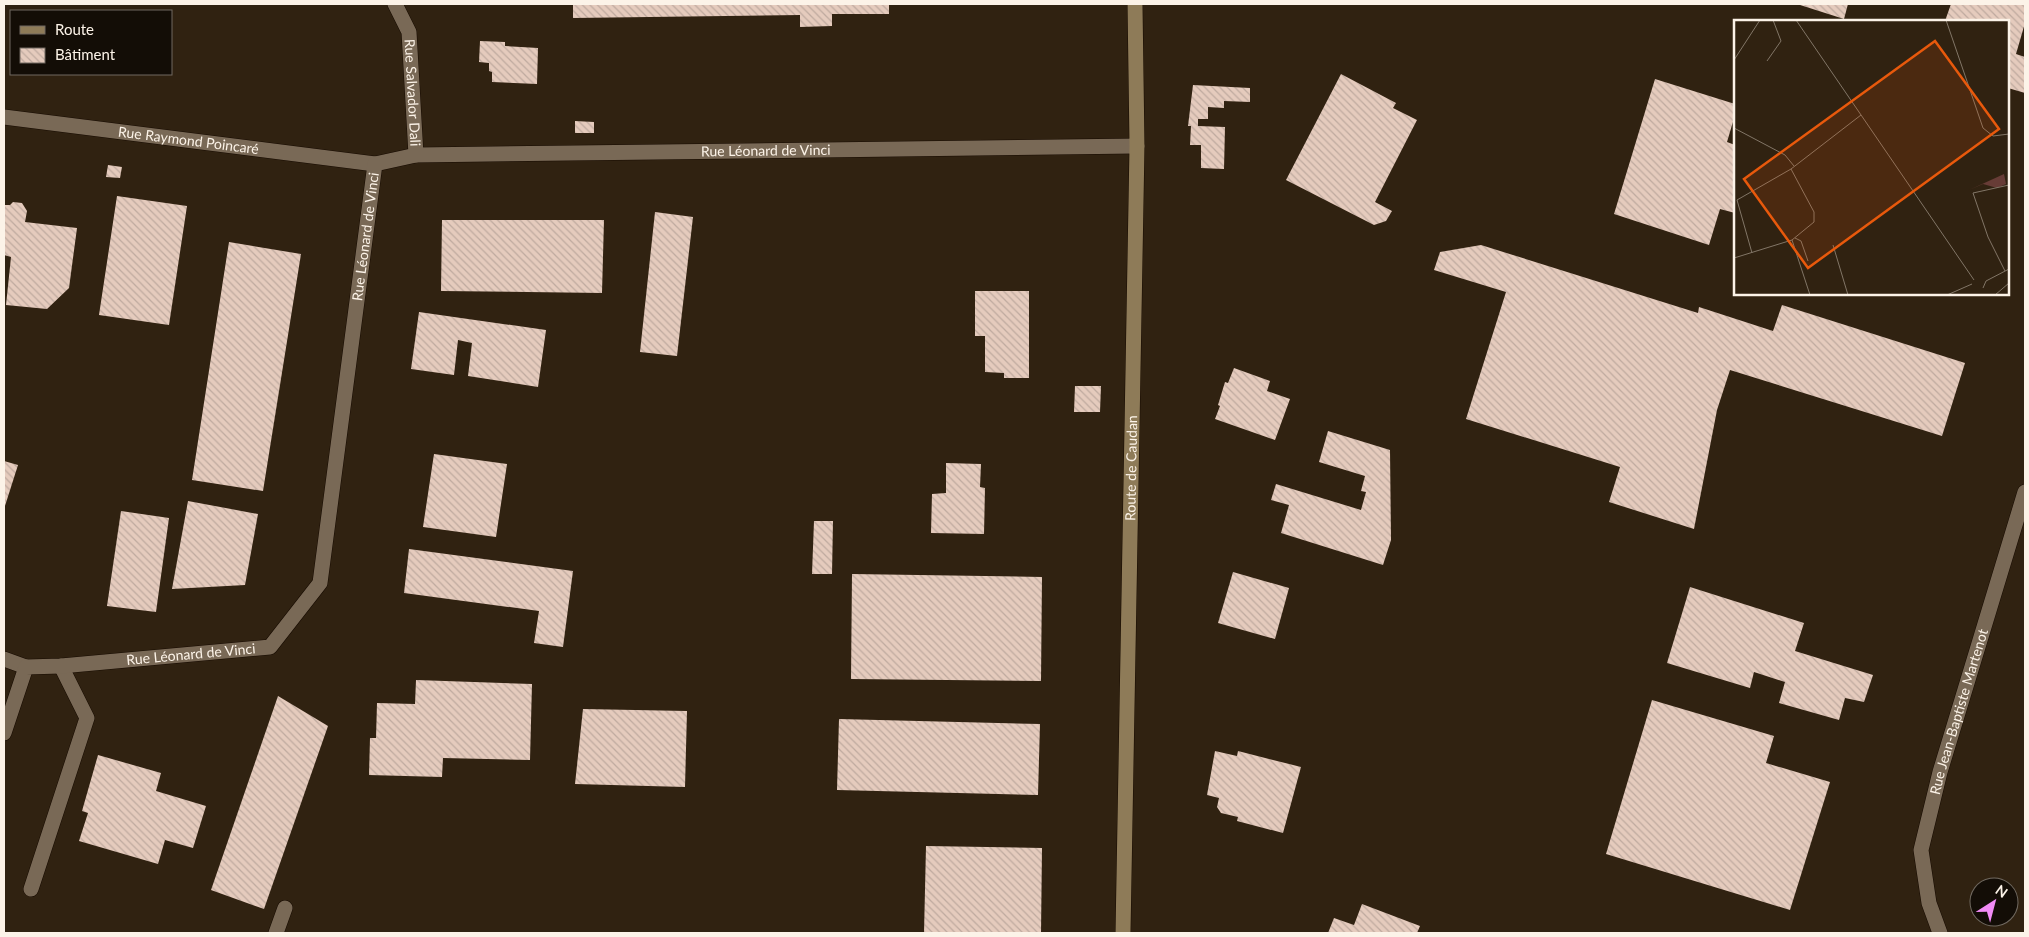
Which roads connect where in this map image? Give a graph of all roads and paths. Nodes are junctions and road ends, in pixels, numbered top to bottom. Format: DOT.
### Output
graph roads {
  1 [pos="395,4"];
  2 [pos="1135,4"];
  3 [pos="4,117"];
  4 [pos="1137,146"];
  5 [pos="416,155"];
  6 [pos="375,164"];
  7 [pos="2025,492"];
  8 [pos="4,659"];
  9 [pos="61,666"];
  10 [pos="26,667"];
  11 [pos="4,733"];
  12 [pos="31,889"];
  13 [pos="285,908"];
  14 [pos="276,933"];
  15 [pos="1123,933"];
  16 [pos="1940,933"];
  1 -- 5 [label="street, Rue Salvador Dali"];
  2 -- 4 [label="street, Route de Caudan"];
  3 -- 6 [label="street, Rue Raymond Poincaré"];
  4 -- 5 [label="street, Rue Léonard de Vinci"];
  4 -- 15 [label="street, Route de Caudan"];
  5 -- 6 [label="street, Rue Léonard de Vinci"];
  6 -- 9 [label="street, Rue Léonard de Vinci"];
  7 -- 16 [label="street, Rue Jean-Baptiste Martenot"];
  8 -- 10 [label="street"];
  9 -- 10 [label="street, Rue Léonard de Vinci"];
  9 -- 12 [label="street"];
  10 -- 11 [label="street"];
  13 -- 14 [label="street"];
}
